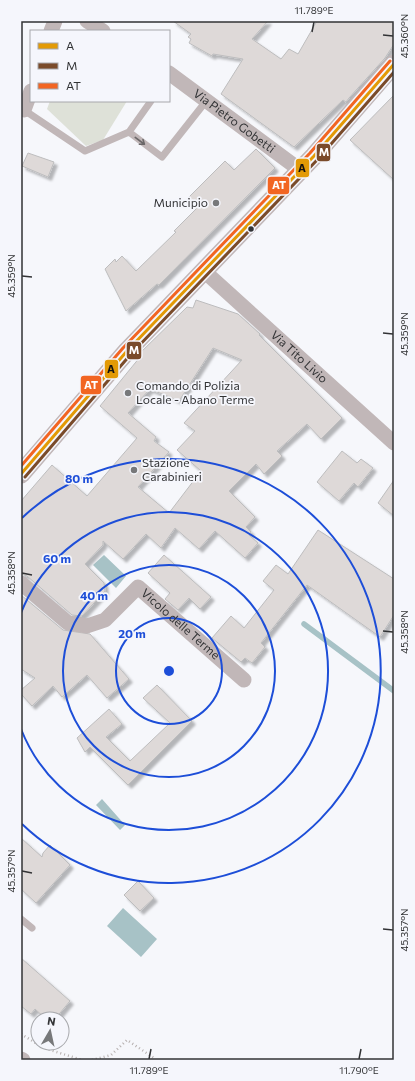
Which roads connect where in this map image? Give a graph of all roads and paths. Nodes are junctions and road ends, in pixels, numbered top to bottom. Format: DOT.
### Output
graph roads {
  1 [pos="87,21"];
  2 [pos="101,30"];
  3 [pos="394,64"];
  4 [pos="170,75"];
  5 [pos="30,93"];
  6 [pos="207,100"];
  7 [pos="150,102"];
  8 [pos="23,110"];
  9 [pos="129,132"];
  10 [pos="300,170"];
  11 [pos="204,271"];
  12 [pos="394,443"];
  13 [pos="21,474"];
  14 [pos="21,583"];
  15 [pos="244,680"];
  16 [pos="21,919"];
  17 [pos="32,928"];
  18 [pos="21,1034"];
  19 [pos="82,1060"];
  20 [pos="92,1060"];
  21 [pos="152,1060"];
  1 -- 2 [label="street"];
  3 -- 10 [label="street"];
  4 -- 6 [label="street, Via Pietro Gobetti"];
  5 -- 8 [label="street"];
  9 -- 6 [label="lane, one-way"];
  6 -- 10 [label="street, Via Pietro Gobetti"];
  7 -- 9 [label="lane"];
  8 -- 9 [label="lane"];
  10 -- 11 [label="street"];
  11 -- 12 [label="street, Via Tito Livio"];
  11 -- 13 [label="street"];
  14 -- 15 [label="street, Vicolo delle Terme"];
  16 -- 17 [label="lane"];
  18 -- 19 [label="path"];
  20 -- 21 [label="path"];
}
